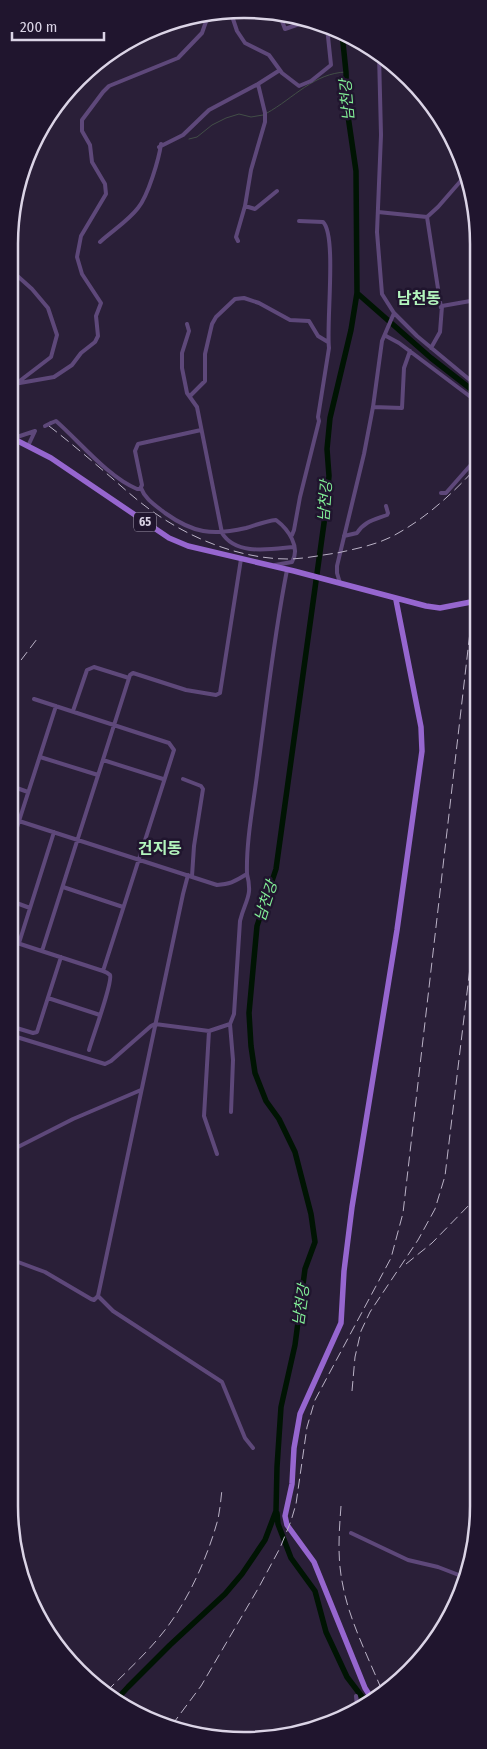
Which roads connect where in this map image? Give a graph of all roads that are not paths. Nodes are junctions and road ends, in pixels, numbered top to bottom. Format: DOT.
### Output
graph roads {
  1 [pos="233,18"];
  2 [pos="206,21"];
  3 [pos="282,21"];
  4 [pos="299,24"];
  5 [pos="328,34"];
  6 [pos="380,63"];
  7 [pos="280,70"];
  8 [pos="258,84"];
  9 [pos="461,181"];
  10 [pos="277,191"];
  11 [pos="245,206"];
  12 [pos="378,212"];
  13 [pos="427,217"];
  14 [pos="299,221"];
  15 [pos="238,241"];
  16 [pos="100,242"];
  17 [pos="18,276"];
  18 [pos="470,301"];
  19 [pos="441,308"];
  20 [pos="393,315"];
  21 [pos="187,324"];
  22 [pos="385,334"];
  23 [pos="328,342"];
  24 [pos="431,348"];
  25 [pos="410,351"];
  26 [pos="470,380"];
  27 [pos="18,381"];
  28 [pos="18,384"];
  29 [pos="190,396"];
  30 [pos="470,396"];
  31 [pos="373,407"];
  32 [pos="35,430"];
  33 [pos="202,430"];
  34 [pos="18,436"];
  35 [pos="18,441"];
  36 [pos="28,446"];
  37 [pos="470,466"];
  38 [pos="141,488"];
  39 [pos="441,493"];
  40 [pos="386,506"];
  41 [pos="222,533"];
  42 [pos="292,536"];
  43 [pos="344,536"];
  44 [pos="294,547"];
  45 [pos="241,559"];
  46 [pos="269,565"];
  47 [pos="290,571"];
  48 [pos="340,585"];
  49 [pos="396,600"];
  50 [pos="470,602"];
  51 [pos="411,603"];
  52 [pos="399,616"];
  53 [pos="129,678"];
  54 [pos="34,700"];
  55 [pos="56,706"];
  56 [pos="73,711"];
  57 [pos="114,725"];
  58 [pos="40,756"];
  59 [pos="103,760"];
  60 [pos="98,775"];
  61 [pos="183,778"];
  62 [pos="164,780"];
  63 [pos="18,788"];
  64 [pos="28,792"];
  65 [pos="20,821"];
  66 [pos="18,827"];
  67 [pos="54,832"];
  68 [pos="78,839"];
  69 [pos="138,859"];
  70 [pos="247,874"];
  71 [pos="190,876"];
  72 [pos="62,887"];
  73 [pos="18,904"];
  74 [pos="123,907"];
  75 [pos="30,908"];
  76 [pos="19,943"];
  77 [pos="42,951"];
  78 [pos="61,957"];
  79 [pos="103,971"];
  80 [pos="48,998"];
  81 [pos="100,1015"];
  82 [pos="155,1024"];
  83 [pos="230,1024"];
  84 [pos="18,1028"];
  85 [pos="209,1031"];
  86 [pos="18,1037"];
  87 [pos="89,1050"];
  88 [pos="141,1090"];
  89 [pos="231,1112"];
  90 [pos="18,1146"];
  91 [pos="217,1154"];
  92 [pos="18,1262"];
  93 [pos="98,1296"];
  94 [pos="253,1448"];
  95 [pos="351,1533"];
  96 [pos="459,1574"];
  97 [pos="368,1694"];
  98 [pos="356,1696"];
  99 [pos="356,1701"];
  1 -- 7 [label="street"];
  2 -- 28 [label="street"];
  3 -- 4 [label="street"];
  5 -- 7 [label="street"];
  6 -- 12 [label="street"];
  7 -- 8 [label="street"];
  8 -- 11 [label="street"];
  8 -- 16 [label="street"];
  9 -- 13 [label="street"];
  10 -- 11 [label="street"];
  11 -- 15 [label="street"];
  12 -- 13 [label="street"];
  12 -- 20 [label="street"];
  13 -- 19 [label="street"];
  14 -- 23 [label="street"];
  17 -- 27 [label="street"];
  18 -- 19 [label="street"];
  19 -- 24 [label="street"];
  20 -- 22 [label="street"];
  20 -- 24 [label="street"];
  21 -- 29 [label="street"];
  22 -- 25 [label="street"];
  22 -- 31 [label="street"];
  23 -- 29 [label="street"];
  23 -- 42 [label="street"];
  24 -- 26 [label="street"];
  25 -- 30 [label="street"];
  25 -- 31 [label="street"];
  29 -- 33 [label="street"];
  31 -- 43 [label="street"];
  32 -- 34 [label="street"];
  32 -- 36 [label="street"];
  32 -- 38 [label="street, bridge"];
  33 -- 38 [label="street"];
  33 -- 41 [label="street"];
  35 -- 36 [label="main road, 65"];
  36 -- 45 [label="main road, 65"];
  37 -- 39 [label="street"];
  38 -- 41 [label="street"];
  40 -- 43 [label="street"];
  41 -- 42 [label="street"];
  41 -- 44 [label="street"];
  42 -- 44 [label="street"];
  43 -- 48 [label="street"];
  44 -- 46 [label="street"];
  45 -- 46 [label="main road, 65"];
  45 -- 53 [label="street"];
  46 -- 47 [label="main road, 65"];
  47 -- 48 [label="main road, 65"];
  47 -- 70 [label="street"];
  48 -- 49 [label="main road, 65"];
  49 -- 51 [label="main road, 65"];
  49 -- 52 [label="main road"];
  50 -- 51 [label="main road, 65"];
  51 -- 52 [label="main road"];
  52 -- 97 [label="main road"];
  53 -- 56 [label="street"];
  53 -- 57 [label="street"];
  54 -- 55 [label="street"];
  55 -- 56 [label="street"];
  55 -- 58 [label="street"];
  56 -- 57 [label="street"];
  57 -- 59 [label="street"];
  57 -- 62 [label="street"];
  58 -- 60 [label="street"];
  58 -- 64 [label="street"];
  59 -- 60 [label="street"];
  59 -- 62 [label="street"];
  60 -- 68 [label="street"];
  61 -- 71 [label="street"];
  62 -- 69 [label="street"];
  63 -- 64 [label="street"];
  64 -- 65 [label="street"];
  65 -- 66 [label="street"];
  65 -- 67 [label="street"];
  67 -- 68 [label="street"];
  67 -- 75 [label="street"];
  68 -- 69 [label="street"];
  68 -- 72 [label="street"];
  69 -- 71 [label="street"];
  69 -- 74 [label="street"];
  70 -- 71 [label="street"];
  70 -- 83 [label="street"];
  71 -- 82 [label="street"];
  72 -- 74 [label="street"];
  72 -- 77 [label="street"];
  73 -- 75 [label="street"];
  74 -- 79 [label="street"];
  75 -- 76 [label="street"];
  76 -- 77 [label="street"];
  77 -- 78 [label="street"];
  78 -- 79 [label="street"];
  78 -- 80 [label="street"];
  79 -- 81 [label="street"];
  80 -- 81 [label="street"];
  80 -- 84 [label="street"];
  81 -- 87 [label="street"];
  82 -- 85 [label="street"];
  82 -- 86 [label="street"];
  82 -- 88 [label="street"];
  83 -- 85 [label="street"];
  83 -- 89 [label="street"];
  85 -- 91 [label="street"];
  88 -- 90 [label="street"];
  88 -- 93 [label="street"];
  92 -- 93 [label="street"];
  93 -- 94 [label="street"];
  95 -- 96 [label="street"];
  98 -- 99 [label="street"];
}
